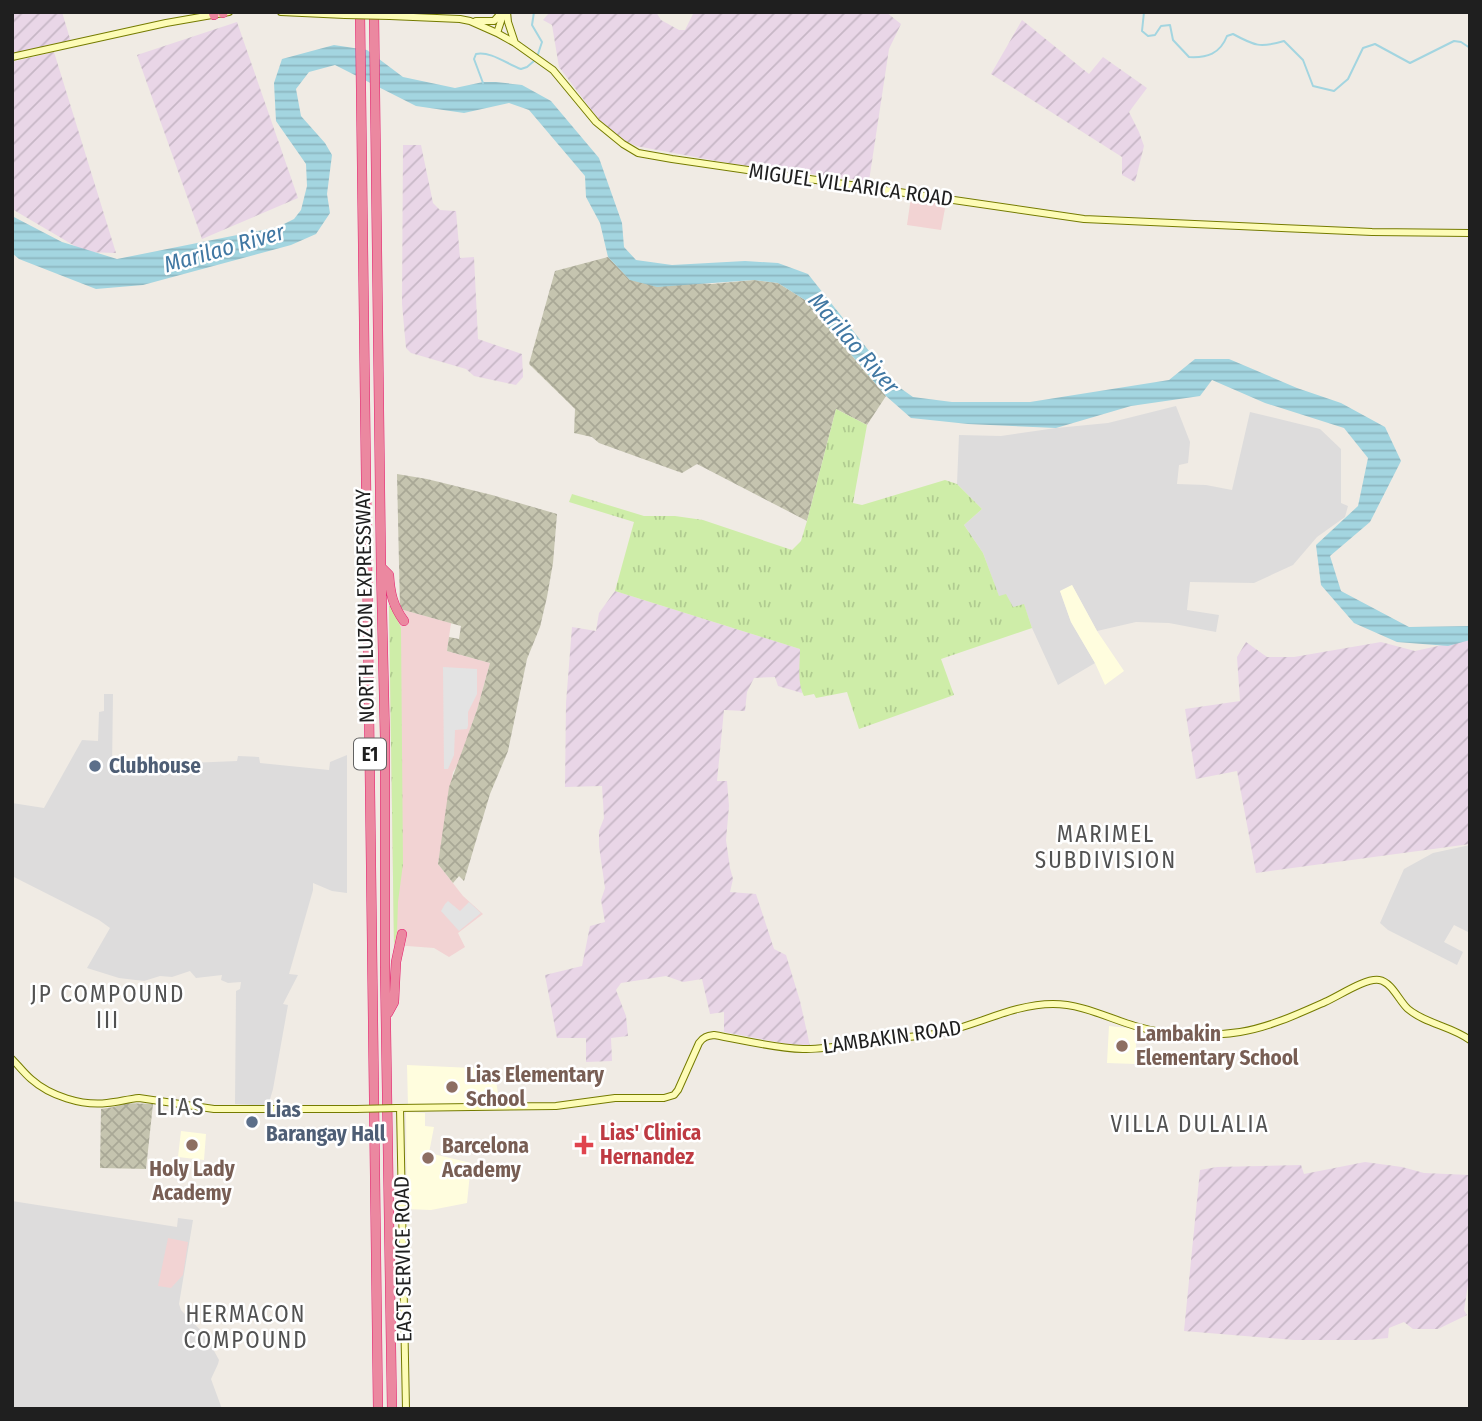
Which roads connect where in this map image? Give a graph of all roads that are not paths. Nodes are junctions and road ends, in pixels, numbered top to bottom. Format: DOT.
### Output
graph roads {
  1 [pos="281,12"];
  2 [pos="360,12"];
  3 [pos="373,12"];
  4 [pos="504,12"];
  5 [pos="220,13"];
  6 [pos="470,21"];
  7 [pos="498,33"];
  8 [pos="515,43"];
  9 [pos="12,57"];
  10 [pos="1470,233"];
  11 [pos="380,567"];
  12 [pos="404,621"];
  13 [pos="402,934"];
  14 [pos="387,1015"];
  15 [pos="1470,1040"];
  16 [pos="12,1059"];
  17 [pos="399,1108"];
  18 [pos="378,1409"];
  19 [pos="392,1409"];
  20 [pos="406,1409"];
  1 -- 6 [label="main road, MIGUEL VILLARICA ROAD, bridge"];
  2 -- 18 [label="highway, NORTH LUZON EXPRESSWAY / E1"];
  3 -- 11 [label="highway, NORTH LUZON EXPRESSWAY / E1"];
  4 -- 6 [label="main road"];
  4 -- 7 [label="main road"];
  4 -- 8 [label="main road"];
  5 -- 9 [label="main road"];
  6 -- 7 [label="main road, MIGUEL VILLARICA ROAD"];
  7 -- 8 [label="main road, MIGUEL VILLARICA ROAD"];
  8 -- 10 [label="main road, MIGUEL VILLARICA ROAD"];
  11 -- 12 [label="highway"];
  11 -- 14 [label="highway, NORTH LUZON EXPRESSWAY / E1"];
  13 -- 14 [label="highway"];
  14 -- 19 [label="highway, NORTH LUZON EXPRESSWAY / E1"];
  15 -- 17 [label="main road, LAMBAKIN ROAD"];
  16 -- 17 [label="main road, bridge"];
  17 -- 20 [label="main road, EAST SERVICE ROAD"];
}
